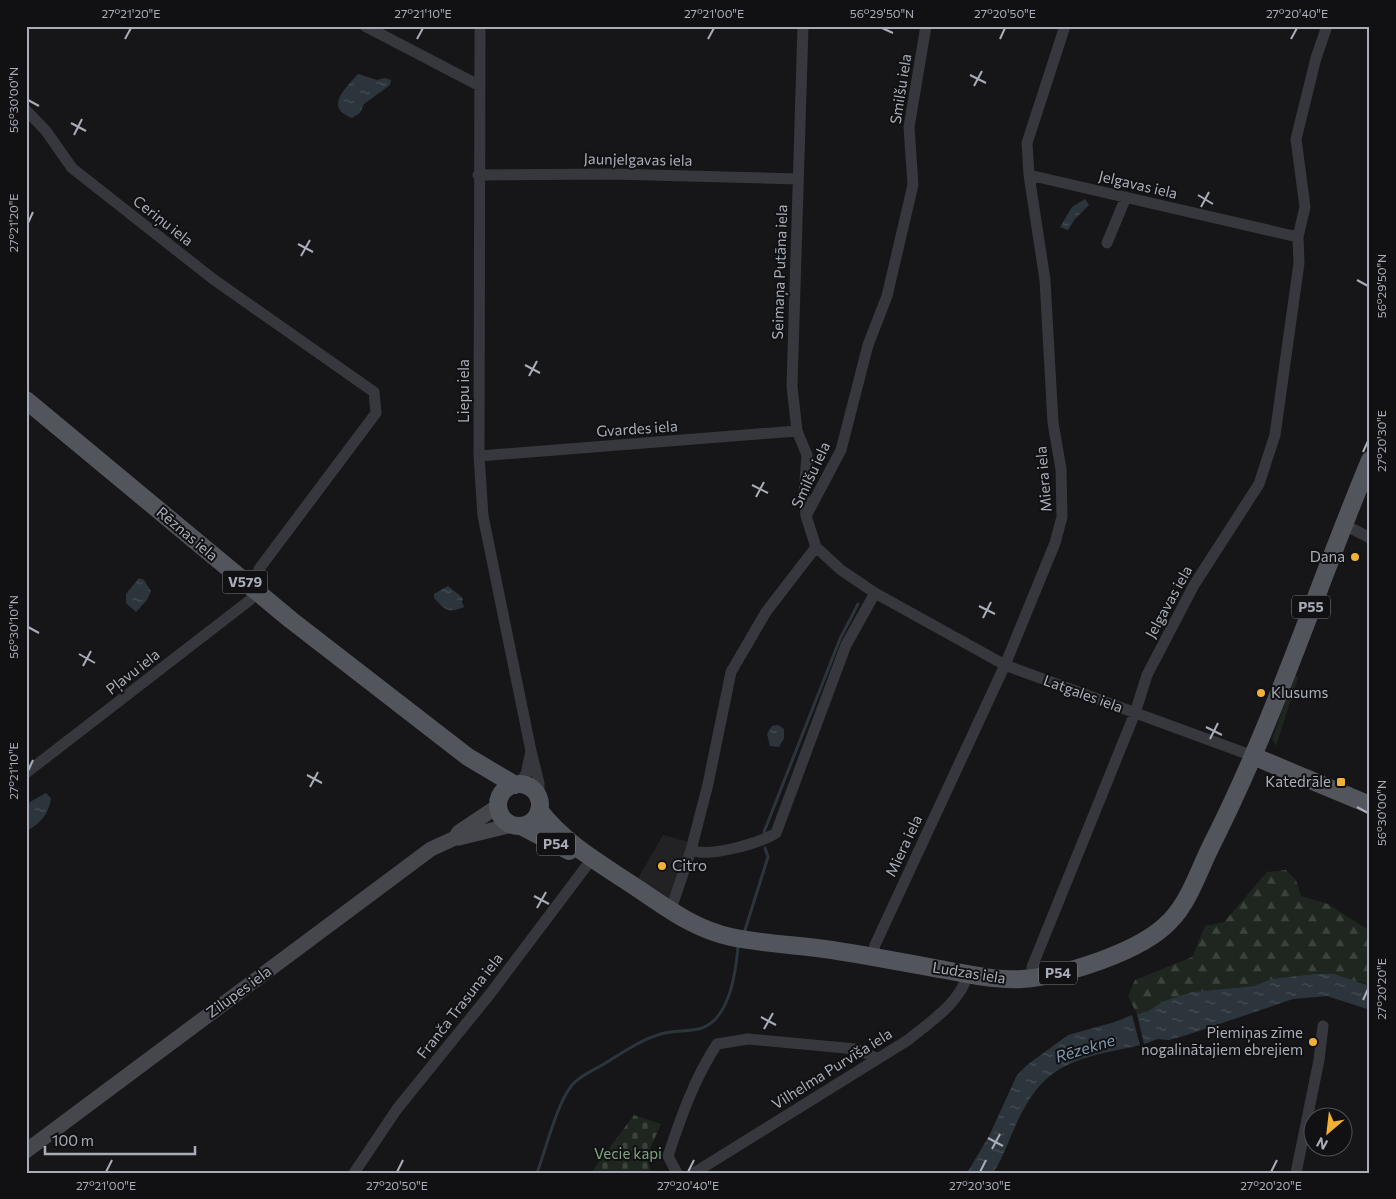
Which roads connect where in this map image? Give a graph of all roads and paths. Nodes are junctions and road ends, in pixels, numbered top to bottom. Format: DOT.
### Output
graph roads {
  1 [pos="365,26"];
  2 [pos="480,26"];
  3 [pos="803,26"];
  4 [pos="926,26"];
  5 [pos="1064,26"];
  6 [pos="1327,26"];
  7 [pos="480,86"];
  8 [pos="26,110"];
  9 [pos="478,175"];
  10 [pos="1029,175"];
  11 [pos="798,179"];
  12 [pos="1126,197"];
  13 [pos="1298,237"];
  14 [pos="1107,243"];
  15 [pos="26,400"];
  16 [pos="797,431"];
  17 [pos="479,456"];
  18 [pos="1370,460"];
  19 [pos="806,516"];
  20 [pos="1343,524"];
  21 [pos="1370,538"];
  22 [pos="816,547"];
  23 [pos="256,592"];
  24 [pos="875,593"];
  25 [pos="1005,665"];
  26 [pos="1135,712"];
  27 [pos="531,751"];
  28 [pos="1253,756"];
  29 [pos="468,757"];
  30 [pos="26,773"];
  31 [pos="517,785"];
  32 [pos="498,802"];
  33 [pos="539,804"];
  34 [pos="1370,805"];
  35 [pos="517,826"];
  36 [pos="455,838"];
  37 [pos="691,850"];
  38 [pos="592,860"];
  39 [pos="670,912"];
  40 [pos="872,957"];
  41 [pos="968,974"];
  42 [pos="1033,978"];
  43 [pos="1323,1026"];
  44 [pos="876,1058"];
  45 [pos="26,1151"];
  46 [pos="354,1173"];
  47 [pos="677,1173"];
  48 [pos="694,1173"];
  49 [pos="1296,1173"];
  1 -- 7 [label="street"];
  2 -- 7 [label="street, Liepu iela"];
  3 -- 11 [label="street, Seimaņa Putāna iela"];
  4 -- 19 [label="street, Smilšu iela"];
  5 -- 10 [label="street, Miera iela"];
  6 -- 13 [label="street, Jelgavas iela"];
  7 -- 9 [label="street, Liepu iela"];
  8 -- 23 [label="street, Ceriņu iela"];
  9 -- 11 [label="street, Jaunjelgavas iela"];
  9 -- 17 [label="street, Liepu iela"];
  10 -- 12 [label="street, Jelgavas iela"];
  10 -- 25 [label="street, Miera iela"];
  11 -- 16 [label="street, Seimaņa Putāna iela"];
  12 -- 13 [label="street, Jelgavas iela"];
  12 -- 14 [label="street"];
  13 -- 26 [label="street, Jelgavas iela"];
  15 -- 23 [label="main road, Rēznas iela / V579"];
  16 -- 17 [label="street, Gvardes iela"];
  16 -- 19 [label="street, Seimaņa Putāna iela"];
  17 -- 27 [label="street, Liepu iela"];
  18 -- 20 [label="main road, P55"];
  19 -- 22 [label="street, Smilšu iela"];
  20 -- 21 [label="street"];
  20 -- 28 [label="main road, P55"];
  22 -- 24 [label="street, Latgales iela"];
  22 -- 37 [label="street"];
  23 -- 29 [label="main road, Rēznas iela / V579"];
  23 -- 30 [label="street, Pļavu iela"];
  24 -- 25 [label="street, Latgales iela"];
  24 -- 37 [label="street"];
  25 -- 26 [label="street, Latgales iela"];
  25 -- 40 [label="street, Miera iela"];
  26 -- 28 [label="street, Latgales iela"];
  26 -- 42 [label="street, Jelgavas iela"];
  27 -- 31 [label="street, Liepu iela"];
  27 -- 33 [label="street, Liepu iela"];
  28 -- 34 [label="main road, Latgales iela"];
  28 -- 42 [label="main road, Ludzas iela / P54"];
  29 -- 31 [label="main road, Rēznas iela / V579"];
  29 -- 32 [label="main road, Rēznas iela / V579"];
  31 -- 32 [label="main road, P54"];
  31 -- 33 [label="main road, P54"];
  32 -- 35 [label="main road, P54"];
  32 -- 36 [label="main road, Zilupes iela / P54"];
  33 -- 35 [label="main road, P54"];
  33 -- 38 [label="main road, Ludzas iela / P54"];
  35 -- 36 [label="main road, Zilupes iela / P54"];
  35 -- 38 [label="main road, Ludzas iela / P54"];
  36 -- 45 [label="main road, Zilupes iela / P54"];
  37 -- 39 [label="street"];
  38 -- 39 [label="main road, Ludzas iela / P54"];
  38 -- 46 [label="street, Franča Trasuna iela"];
  39 -- 40 [label="main road, Ludzas iela / P54"];
  40 -- 41 [label="main road, Ludzas iela / P54"];
  41 -- 42 [label="main road, Ludzas iela / P54"];
  41 -- 44 [label="street, Vilhelma Purvīša iela"];
  43 -- 49 [label="street"];
  44 -- 47 [label="street"];
  44 -- 48 [label="street, Vilhelma Purvīša iela"];
}
